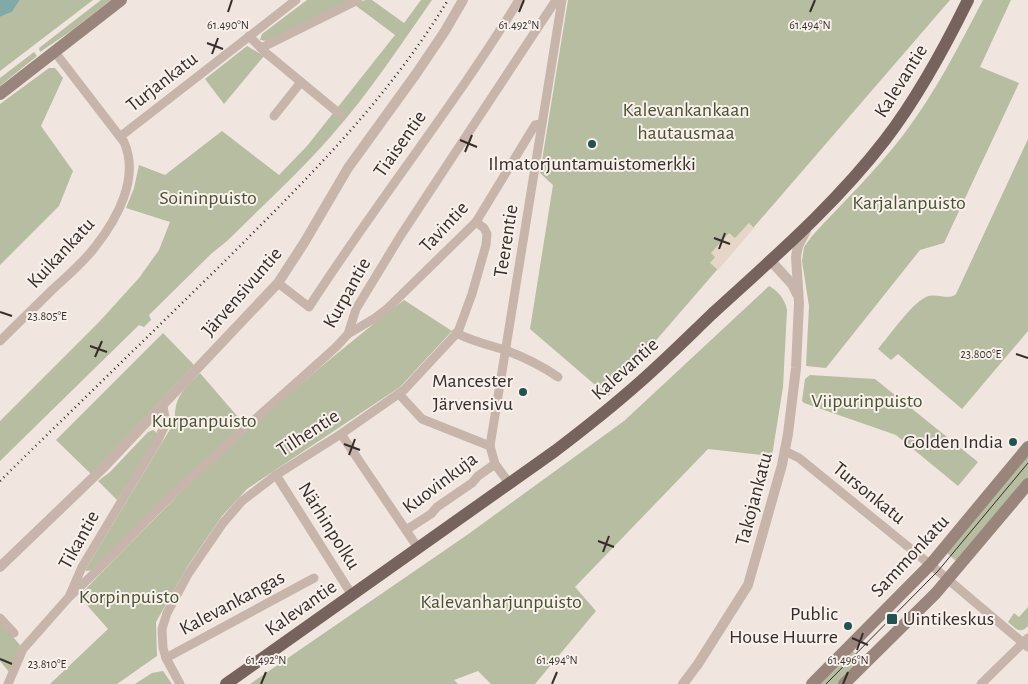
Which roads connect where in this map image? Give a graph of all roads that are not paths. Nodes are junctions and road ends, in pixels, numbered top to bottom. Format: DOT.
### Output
graph roads {
  1 [pos="120,0"];
  2 [pos="296,0"];
  3 [pos="358,0"];
  4 [pos="463,0"];
  5 [pos="518,0"];
  6 [pos="556,0"];
  7 [pos="562,0"];
  8 [pos="968,0"];
  9 [pos="249,36"];
  10 [pos="262,48"];
  11 [pos="54,51"];
  12 [pos="301,82"];
  13 [pos="0,94"];
  14 [pos="341,115"];
  15 [pos="274,116"];
  16 [pos="541,124"];
  17 [pos="121,136"];
  18 [pos="820,212"];
  19 [pos="476,222"];
  20 [pos="770,260"];
  21 [pos="278,283"];
  22 [pos="799,302"];
  23 [pos="456,333"];
  24 [pos="348,334"];
  25 [pos="0,342"];
  26 [pos="506,351"];
  27 [pos="558,377"];
  28 [pos="399,394"];
  29 [pos="163,406"];
  30 [pos="341,434"];
  31 [pos="490,446"];
  32 [pos="1028,447"];
  33 [pos="785,450"];
  34 [pos="495,464"];
  35 [pos="276,475"];
  36 [pos="509,483"];
  37 [pos="1028,484"];
  38 [pos="406,530"];
  39 [pos="418,548"];
  40 [pos="930,565"];
  41 [pos="0,567"];
  42 [pos="314,578"];
  43 [pos="948,579"];
  44 [pos="352,595"];
  45 [pos="69,597"];
  46 [pos="0,618"];
  47 [pos="14,633"];
  48 [pos="1026,642"];
  49 [pos="166,658"];
  50 [pos="8,684"];
  51 [pos="180,684"];
  52 [pos="226,684"];
  53 [pos="683,684"];
  54 [pos="812,684"];
  55 [pos="844,684"];
  56 [pos="981,684"];
  1 -- 11 [label="main road"];
  2 -- 9 [label="street, Turjankatu"];
  3 -- 10 [label="street"];
  4 -- 21 [label="street, Järvensivuntie"];
  5 -- 21 [label="street, Tiaisentie"];
  6 -- 24 [label="street, Kurpantie"];
  7 -- 16 [label="street, Teerentie"];
  8 -- 18 [label="main road, Kalevantie"];
  9 -- 10 [label="street"];
  9 -- 17 [label="street, Turjankatu"];
  10 -- 12 [label="street"];
  11 -- 13 [label="main road"];
  11 -- 17 [label="street, Kuikankatu"];
  12 -- 14 [label="street"];
  12 -- 15 [label="street"];
  16 -- 19 [label="street, Tavintie"];
  16 -- 26 [label="street, Teerentie"];
  17 -- 25 [label="street, Kuikankatu"];
  18 -- 20 [label="main road, Kalevantie"];
  18 -- 22 [label="street, Takojankatu"];
  19 -- 23 [label="street, Tilhentie"];
  19 -- 24 [label="street, Tavintie"];
  20 -- 22 [label="street, Takojankatu"];
  20 -- 36 [label="main road, Kalevantie"];
  21 -- 29 [label="street, Järvensivuntie"];
  22 -- 33 [label="street, Takojankatu"];
  23 -- 26 [label="street"];
  23 -- 28 [label="street, Tilhentie"];
  24 -- 45 [label="street, Kurpantie"];
  26 -- 27 [label="street"];
  26 -- 31 [label="street, Teerentie"];
  28 -- 30 [label="street, Tilhentie"];
  28 -- 31 [label="street"];
  29 -- 41 [label="street, Järvensivuntie"];
  29 -- 45 [label="street, Tikantie"];
  30 -- 35 [label="street, Tilhentie"];
  30 -- 38 [label="street"];
  31 -- 34 [label="street, Teerentie"];
  32 -- 40 [label="main road, Sammonkatu"];
  33 -- 40 [label="street, Tursonkatu"];
  33 -- 53 [label="street, Takojankatu"];
  34 -- 36 [label="street, Teerentie"];
  34 -- 38 [label="street, Kuovinkuja"];
  35 -- 44 [label="street, Närhinpolku"];
  35 -- 49 [label="street, Tilhentie"];
  36 -- 39 [label="main road, Kalevantie"];
  37 -- 43 [label="main road, Sammonkatu"];
  38 -- 39 [label="street"];
  39 -- 44 [label="main road, Kalevantie"];
  40 -- 43 [label="street, Tursonkatu"];
  40 -- 54 [label="main road, Sammonkatu"];
  42 -- 49 [label="street, Kalevankangas"];
  43 -- 48 [label="street, Tursonkatu"];
  43 -- 55 [label="main road, Sammonkatu"];
  44 -- 52 [label="main road, Kalevantie"];
  45 -- 50 [label="street, Tikantie"];
  46 -- 47 [label="street"];
  48 -- 56 [label="street"];
  49 -- 51 [label="street, Tilhentie"];
}
